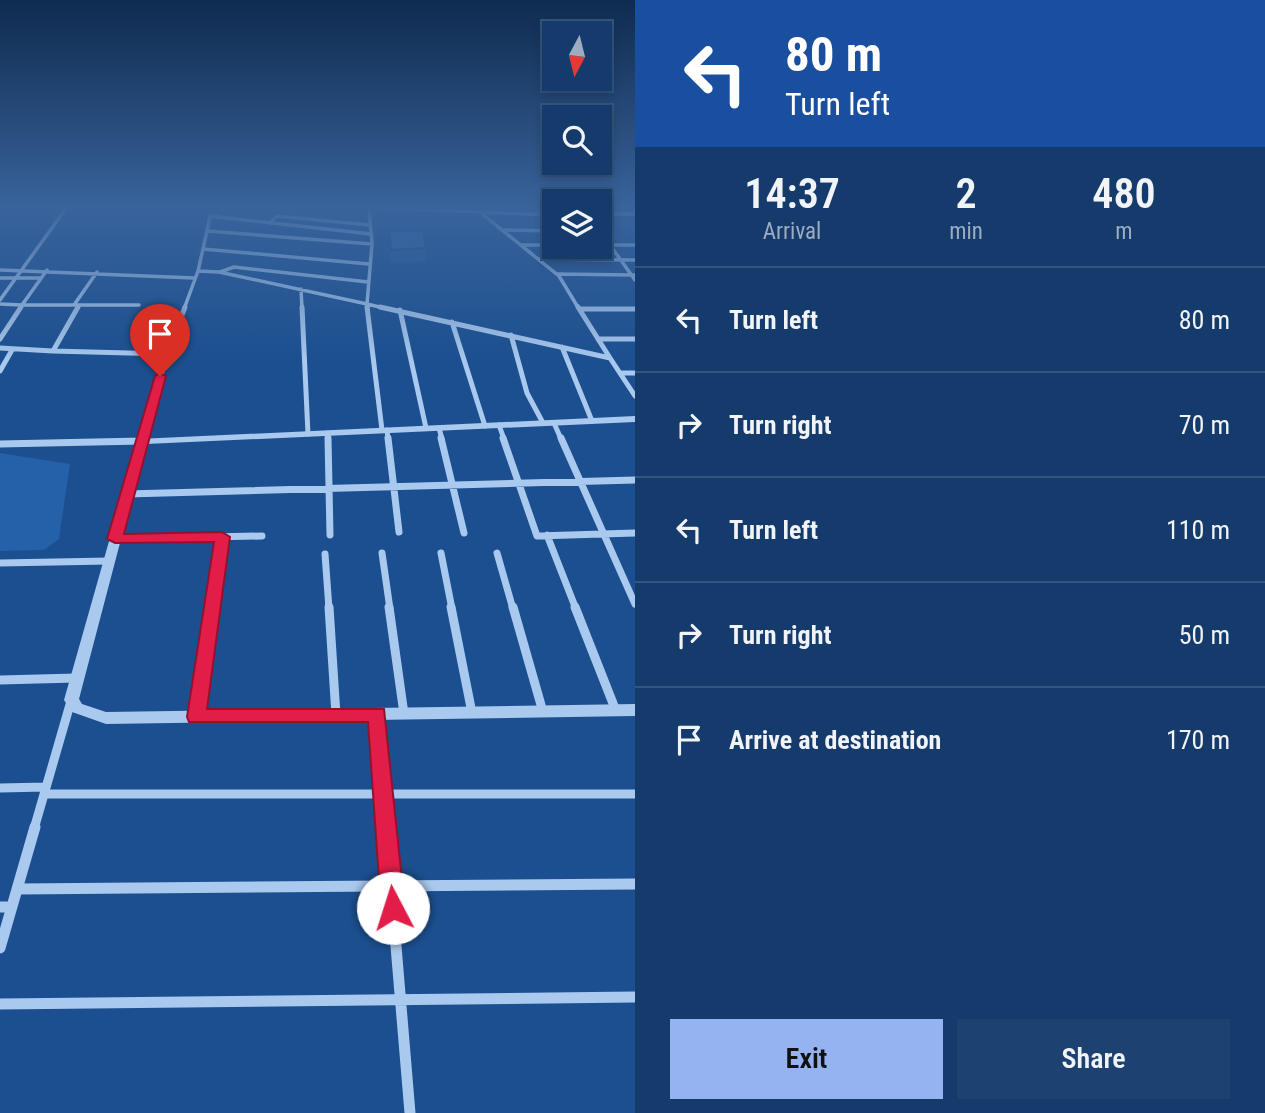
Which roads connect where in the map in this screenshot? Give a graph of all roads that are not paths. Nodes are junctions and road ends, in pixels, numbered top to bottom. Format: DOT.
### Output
graph roads {
  1 [pos="29,259"];
  2 [pos="201,259"];
  3 [pos="317,259"];
  4 [pos="370,259"];
  5 [pos="540,259"];
  6 [pos="615,259"];
  7 [pos="620,259"];
  8 [pos="635,260"];
  9 [pos="369,264"];
  10 [pos="0,270"];
  11 [pos="21,270"];
  12 [pos="47,270"];
  13 [pos="198,271"];
  14 [pos="97,272"];
  15 [pos="219,272"];
  16 [pos="556,274"];
  17 [pos="634,276"];
  18 [pos="0,278"];
  19 [pos="15,278"];
  20 [pos="40,278"];
  21 [pos="194,278"];
  22 [pos="368,282"];
  23 [pos="301,289"];
  24 [pos="0,302"];
  25 [pos="367,304"];
  26 [pos="22,305"];
  27 [pos="76,305"];
  28 [pos="139,305"];
  29 [pos="580,309"];
  30 [pos="635,309"];
  31 [pos="400,310"];
  32 [pos="452,322"];
  33 [pos="511,335"];
  34 [pos="0,339"];
  35 [pos="598,339"];
  36 [pos="635,339"];
  37 [pos="562,347"];
  38 [pos="0,348"];
  39 [pos="12,350"];
  40 [pos="53,351"];
  41 [pos="167,354"];
  42 [pos="610,358"];
  43 [pos="1,368"];
  44 [pos="622,373"];
  45 [pos="635,373"];
  46 [pos="635,396"];
  47 [pos="635,419"];
  48 [pos="592,421"];
  49 [pos="548,423"];
  50 [pos="492,425"];
  51 [pos="433,428"];
  52 [pos="384,430"];
  53 [pos="328,433"];
  54 [pos="308,434"];
  55 [pos="142,442"];
  56 [pos="0,444"];
  57 [pos="635,481"];
  58 [pos="581,482"];
  59 [pos="519,484"];
  60 [pos="453,485"];
  61 [pos="394,487"];
  62 [pos="329,489"];
  63 [pos="127,494"];
  64 [pos="399,532"];
  65 [pos="464,533"];
  66 [pos="635,533"];
  67 [pos="604,534"];
  68 [pos="547,535"];
  69 [pos="330,536"];
  70 [pos="222,537"];
  71 [pos="262,537"];
  72 [pos="115,539"];
  73 [pos="382,553"];
  74 [pos="497,553"];
  75 [pos="325,554"];
  76 [pos="441,554"];
  77 [pos="109,561"];
  78 [pos="0,563"];
  79 [pos="635,604"];
  80 [pos="76,678"];
  81 [pos="0,680"];
  82 [pos="71,700"];
  83 [pos="635,710"];
  84 [pos="616,711"];
  85 [pos="543,712"];
  86 [pos="472,713"];
  87 [pos="377,714"];
  88 [pos="404,714"];
  89 [pos="336,715"];
  90 [pos="196,717"];
  91 [pos="0,788"];
  92 [pos="45,791"];
  93 [pos="384,794"];
  94 [pos="635,794"];
  95 [pos="635,884"];
  96 [pos="391,886"];
  97 [pos="17,889"];
  98 [pos="6,907"];
  99 [pos="0,948"];
  100 [pos="635,997"];
  101 [pos="400,1000"];
  102 [pos="0,1004"];
  103 [pos="410,1113"];
  1 -- 11 [label="street"];
  2 -- 13 [label="street"];
  3 -- 9 [label="street"];
  4 -- 9 [label="street"];
  5 -- 16 [label="street"];
  6 -- 7 [label="street"];
  7 -- 8 [label="street"];
  7 -- 17 [label="street"];
  9 -- 22 [label="street"];
  10 -- 11 [label="street"];
  11 -- 12 [label="street"];
  11 -- 19 [label="street"];
  12 -- 14 [label="street"];
  12 -- 20 [label="street"];
  13 -- 15 [label="street"];
  13 -- 21 [label="street"];
  14 -- 21 [label="street"];
  14 -- 27 [label="street"];
  15 -- 22 [label="street"];
  15 -- 23 [label="street"];
  16 -- 17 [label="street"];
  16 -- 29 [label="street"];
  18 -- 19 [label="street"];
  19 -- 20 [label="street"];
  19 -- 24 [label="street"];
  20 -- 26 [label="street"];
  21 -- 41 [label="street"];
  22 -- 25 [label="street"];
  23 -- 25 [label="street"];
  23 -- 54 [label="street"];
  24 -- 26 [label="street"];
  25 -- 31 [label="street"];
  25 -- 52 [label="street"];
  26 -- 27 [label="street"];
  26 -- 34 [label="street"];
  27 -- 28 [label="street"];
  27 -- 40 [label="street"];
  29 -- 30 [label="street"];
  29 -- 35 [label="street"];
  31 -- 32 [label="street"];
  31 -- 51 [label="street"];
  32 -- 33 [label="street"];
  32 -- 50 [label="street"];
  33 -- 37 [label="street"];
  33 -- 49 [label="street"];
  35 -- 36 [label="street"];
  35 -- 42 [label="street"];
  37 -- 42 [label="street"];
  37 -- 48 [label="street"];
  38 -- 39 [label="street"];
  39 -- 40 [label="street"];
  39 -- 43 [label="street"];
  40 -- 41 [label="street"];
  41 -- 55 [label="street"];
  42 -- 44 [label="street"];
  44 -- 45 [label="street"];
  44 -- 46 [label="street"];
  47 -- 48 [label="street"];
  48 -- 49 [label="street"];
  49 -- 50 [label="street"];
  49 -- 58 [label="street"];
  50 -- 51 [label="street"];
  50 -- 59 [label="street"];
  51 -- 52 [label="street"];
  51 -- 60 [label="street"];
  52 -- 53 [label="street"];
  52 -- 61 [label="street"];
  53 -- 54 [label="street"];
  53 -- 62 [label="street"];
  54 -- 55 [label="street"];
  55 -- 56 [label="street"];
  55 -- 63 [label="street"];
  57 -- 58 [label="street"];
  58 -- 59 [label="street"];
  58 -- 67 [label="street"];
  59 -- 60 [label="street"];
  59 -- 68 [label="street"];
  60 -- 61 [label="street"];
  60 -- 65 [label="street"];
  61 -- 62 [label="street"];
  61 -- 64 [label="street"];
  62 -- 63 [label="street"];
  62 -- 69 [label="street"];
  63 -- 72 [label="street"];
  66 -- 67 [label="street"];
  67 -- 68 [label="street"];
  67 -- 79 [label="street"];
  68 -- 84 [label="street"];
  70 -- 71 [label="street"];
  70 -- 72 [label="street"];
  70 -- 90 [label="street"];
  72 -- 77 [label="street"];
  73 -- 88 [label="street"];
  74 -- 85 [label="street"];
  75 -- 89 [label="street"];
  76 -- 86 [label="street"];
  77 -- 78 [label="street"];
  77 -- 80 [label="street"];
  80 -- 81 [label="street"];
  80 -- 82 [label="street"];
  82 -- 90 [label="street"];
  82 -- 92 [label="street"];
  83 -- 84 [label="street"];
  84 -- 85 [label="street"];
  85 -- 86 [label="street"];
  86 -- 88 [label="street"];
  87 -- 88 [label="street"];
  87 -- 89 [label="street"];
  87 -- 93 [label="street"];
  89 -- 90 [label="street"];
  91 -- 92 [label="street"];
  92 -- 93 [label="street"];
  92 -- 97 [label="street"];
  93 -- 94 [label="street"];
  93 -- 96 [label="street"];
  95 -- 96 [label="street"];
  96 -- 97 [label="street"];
  96 -- 101 [label="street"];
  97 -- 98 [label="street"];
  98 -- 99 [label="street"];
  100 -- 101 [label="street"];
  101 -- 102 [label="street"];
  101 -- 103 [label="street"];
}
